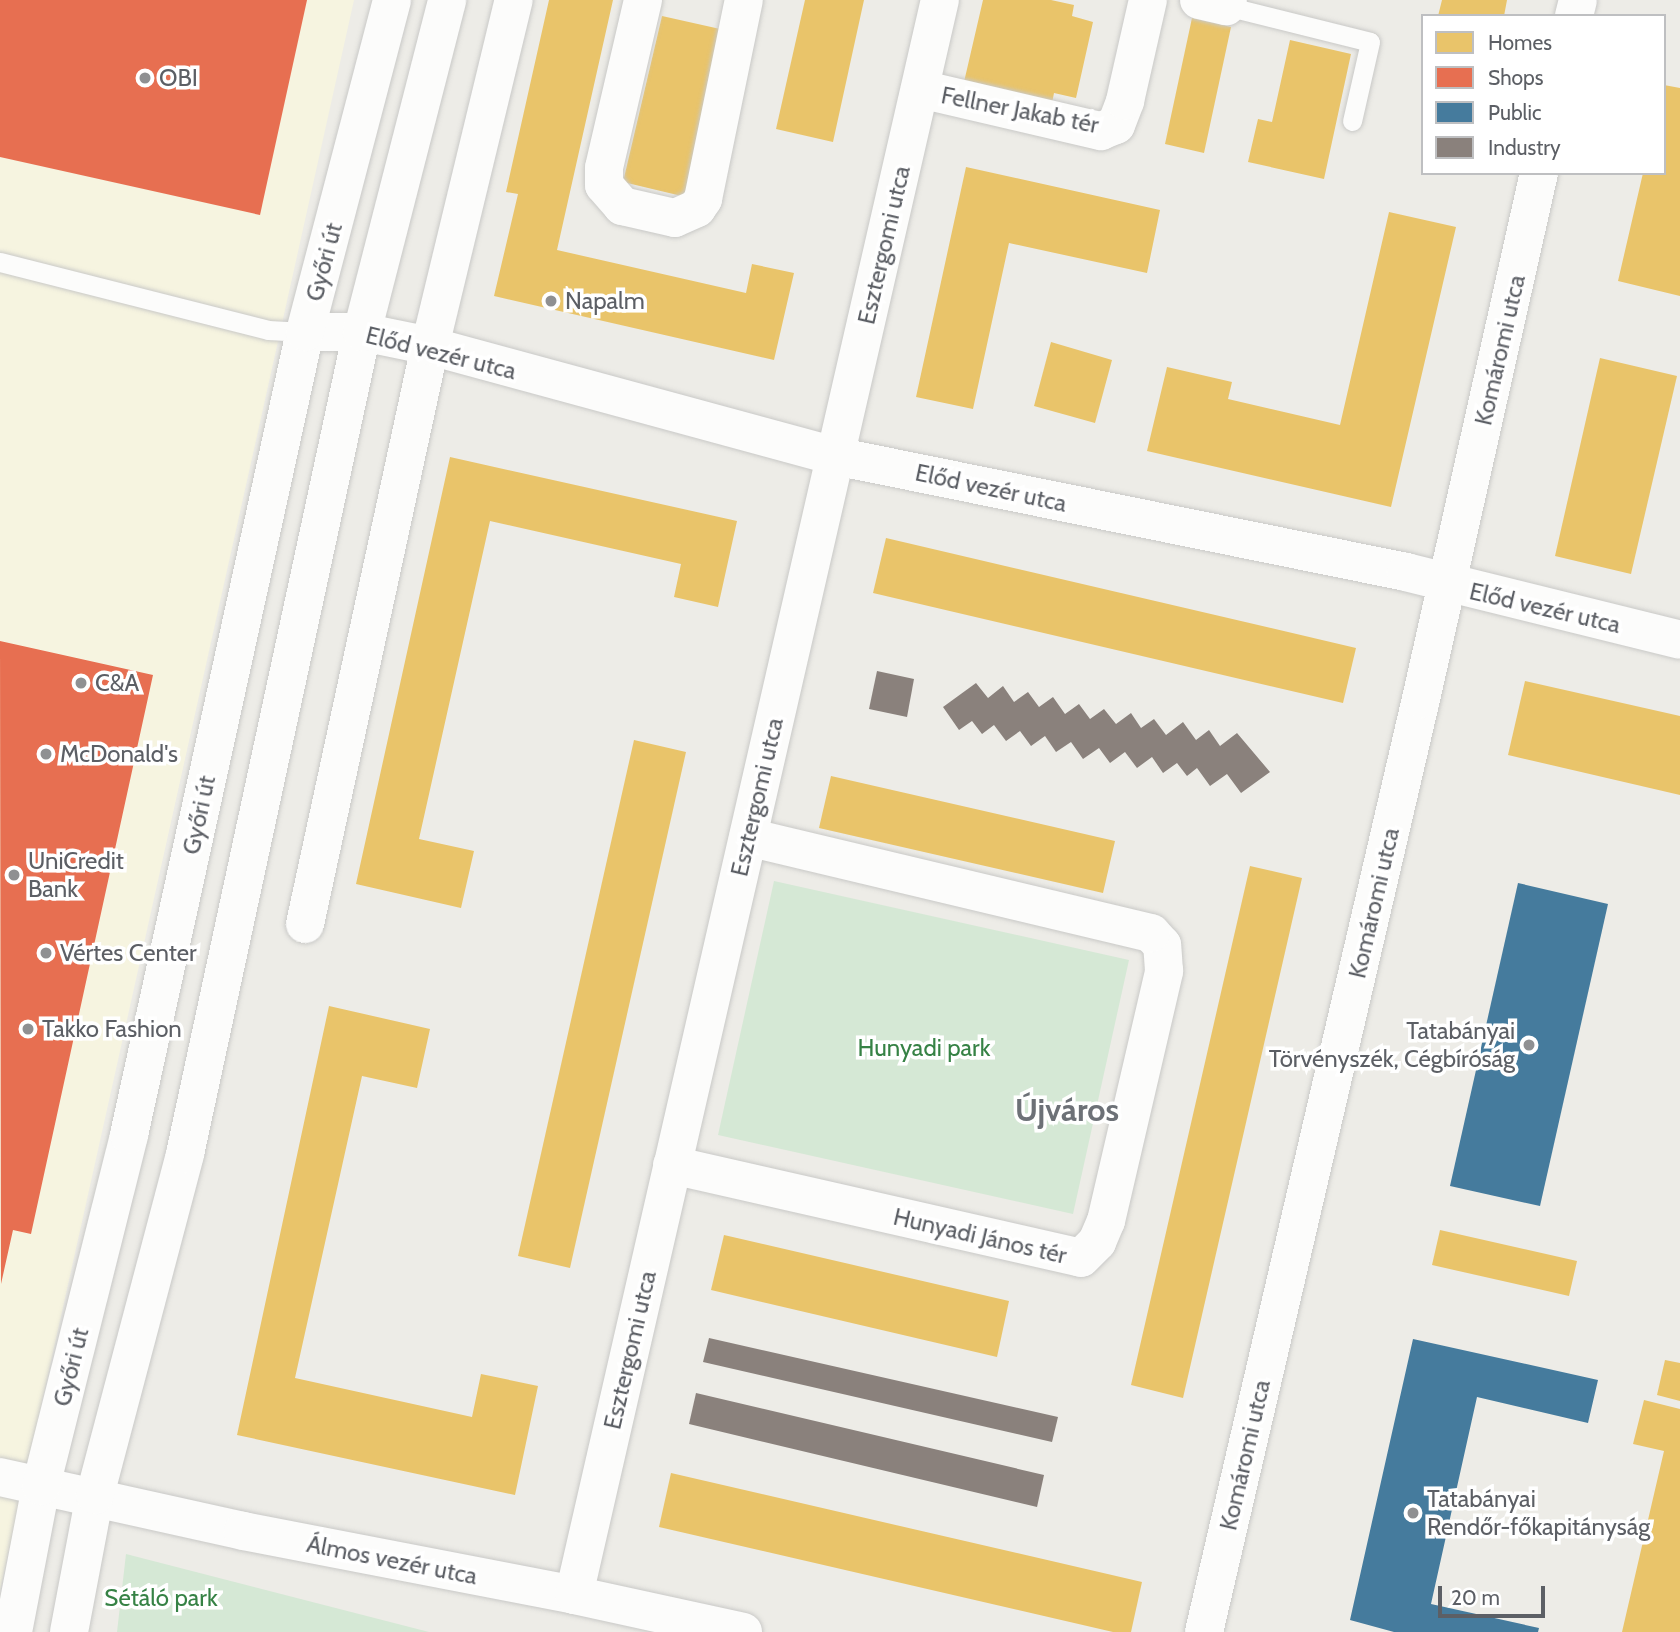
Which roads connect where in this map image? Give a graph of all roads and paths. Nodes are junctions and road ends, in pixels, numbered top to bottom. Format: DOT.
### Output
graph roads {
  1 [pos="392,0"];
  2 [pos="447,0"];
  3 [pos="514,0"];
  4 [pos="643,0"];
  5 [pos="744,0"];
  6 [pos="940,0"];
  7 [pos="1148,0"];
  8 [pos="1218,2"];
  9 [pos="920,89"];
  10 [pos="1352,121"];
  11 [pos="1539,175"];
  12 [pos="0,262"];
  13 [pos="305,332"];
  14 [pos="362,332"];
  15 [pos="430,346"];
  16 [pos="835,456"];
  17 [pos="1448,585"];
  18 [pos="1680,640"];
  19 [pos="748,837"];
  20 [pos="305,924"];
  21 [pos="672,1165"];
  22 [pos="0,1477"];
  23 [pos="41,1486"];
  24 [pos="95,1495"];
  25 [pos="0,1566"];
  26 [pos="574,1595"];
  27 [pos="15,1622"];
  28 [pos="68,1632"];
  29 [pos="743,1632"];
  30 [pos="1204,1632"];
  1 -- 13 [label="street, Győri út"];
  2 -- 14 [label="street"];
  3 -- 15 [label="street"];
  4 -- 5 [label="street"];
  6 -- 9 [label="street, Esztergomi utca"];
  7 -- 9 [label="street, Fellner Jakab tér"];
  8 -- 10 [label="lane"];
  9 -- 16 [label="street, Esztergomi utca"];
  11 -- 17 [label="street, Komáromi utca"];
  12 -- 13 [label="lane"];
  13 -- 14 [label="street, Előd vezér utca"];
  13 -- 23 [label="street, Győri út"];
  14 -- 15 [label="street, Előd vezér utca"];
  14 -- 24 [label="street"];
  15 -- 16 [label="street, Előd vezér utca"];
  15 -- 20 [label="street"];
  16 -- 17 [label="street, Előd vezér utca"];
  16 -- 19 [label="street, Esztergomi utca"];
  17 -- 18 [label="street, Előd vezér utca"];
  17 -- 30 [label="street, Komáromi utca"];
  19 -- 21 [label="street, Esztergomi utca"];
  19 -- 21 [label="street, Hunyadi János tér"];
  21 -- 26 [label="street, Esztergomi utca"];
  22 -- 23 [label="street, Álmos vezér utca"];
  23 -- 24 [label="street, Álmos vezér utca"];
  23 -- 27 [label="street, Győri út"];
  24 -- 26 [label="street, Álmos vezér utca"];
  24 -- 28 [label="street"];
  25 -- 27 [label="street"];
  26 -- 29 [label="street, Álmos vezér utca"];
}
